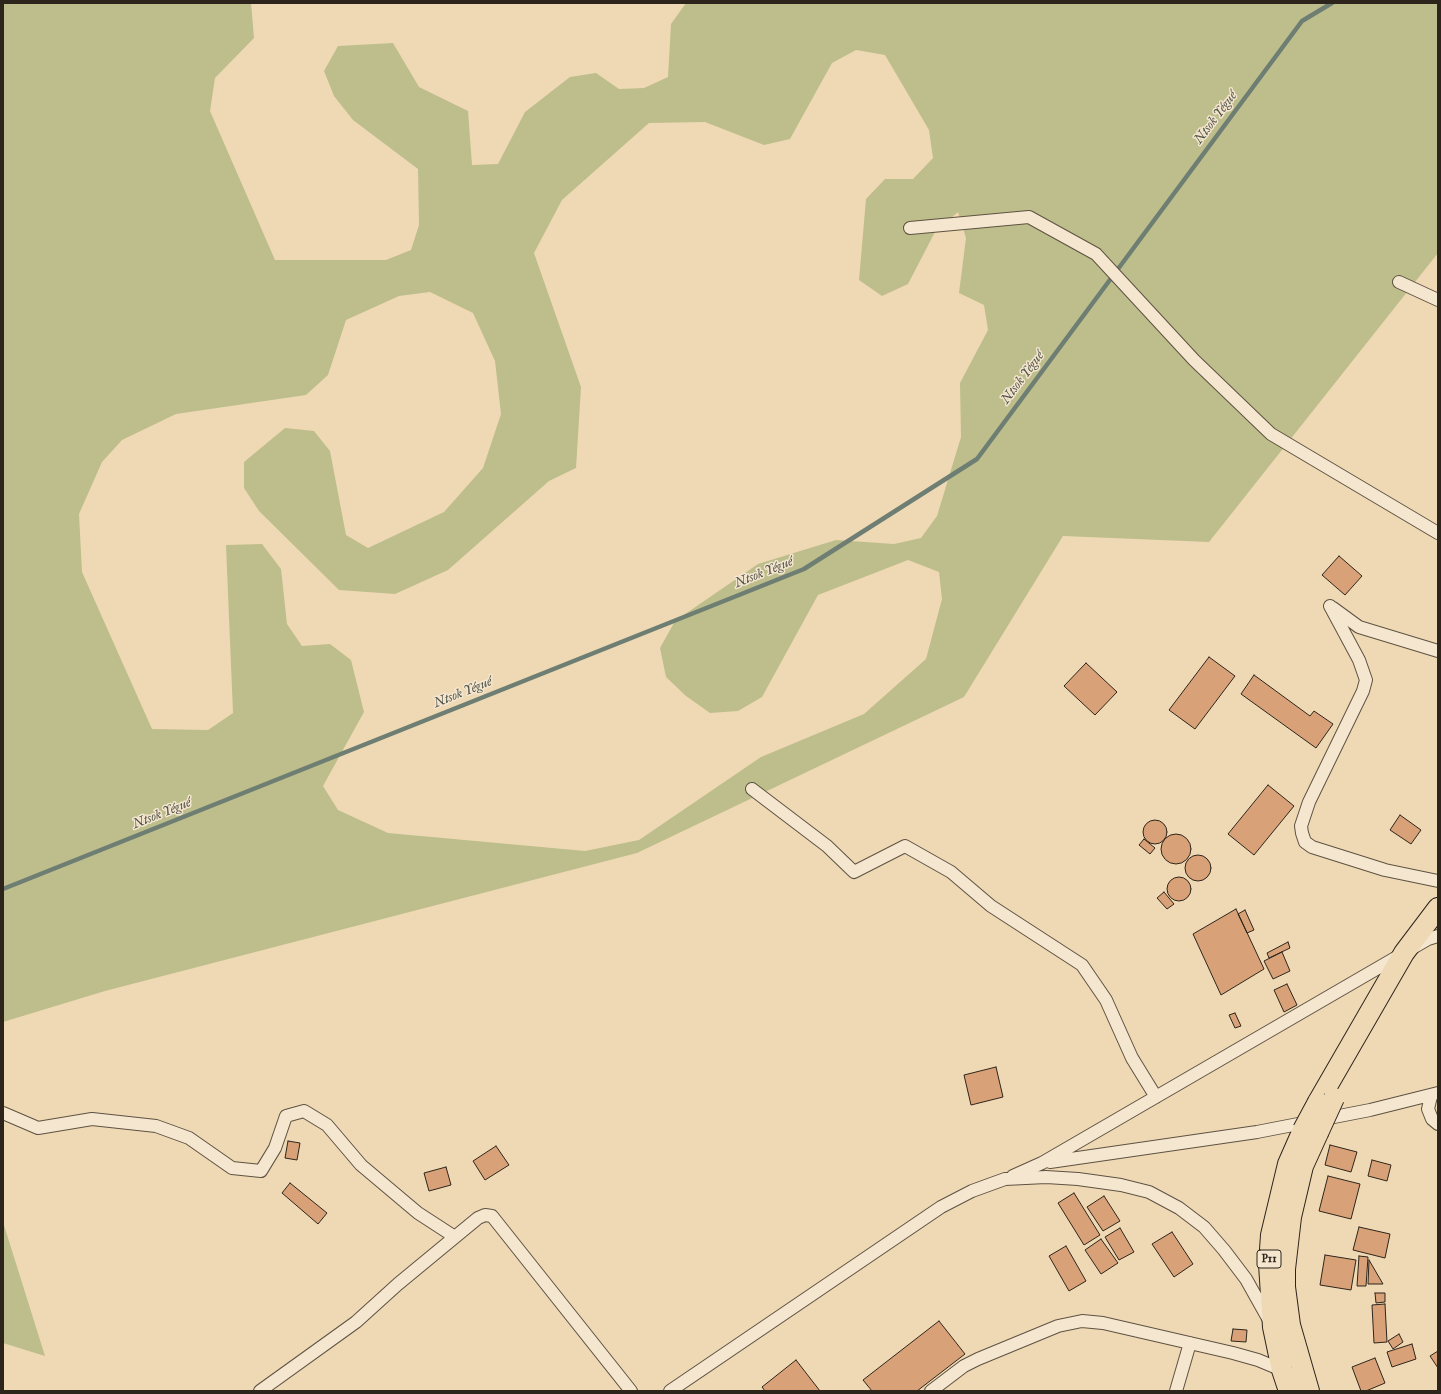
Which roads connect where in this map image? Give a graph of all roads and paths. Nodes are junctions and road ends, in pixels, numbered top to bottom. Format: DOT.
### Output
graph roads {
  1 [pos="910,228"];
  2 [pos="1399,282"];
  3 [pos="1438,300"];
  4 [pos="1438,533"];
  5 [pos="1438,651"];
  6 [pos="752,789"];
  7 [pos="1438,880"];
  8 [pos="1438,908"];
  9 [pos="1433,937"];
  10 [pos="1404,954"];
  11 [pos="1434,1094"];
  12 [pos="1156,1097"];
  13 [pos="1326,1100"];
  14 [pos="3,1113"];
  15 [pos="1438,1124"];
  16 [pos="1311,1131"];
  17 [pos="1042,1163"];
  18 [pos="1005,1179"];
  19 [pos="455,1237"];
  20 [pos="1273,1327"];
  21 [pos="1190,1343"];
  22 [pos="1282,1370"];
  23 [pos="260,1391"];
  24 [pos="631,1391"];
  25 [pos="670,1391"];
  26 [pos="931,1391"];
  27 [pos="1176,1391"];
  28 [pos="1289,1391"];
  29 [pos="1309,1391"];
  1 -- 4 [label="street"];
  2 -- 3 [label="street"];
  5 -- 7 [label="street"];
  6 -- 12 [label="street"];
  8 -- 9 [label="main road, P11"];
  8 -- 10 [label="main road, P11"];
  9 -- 10 [label="street"];
  9 -- 13 [label="main road, P11"];
  10 -- 12 [label="street"];
  10 -- 13 [label="main road, P11"];
  11 -- 15 [label="street"];
  11 -- 17 [label="street"];
  12 -- 17 [label="street"];
  13 -- 16 [label="main road, P11, bridge"];
  14 -- 19 [label="street"];
  16 -- 20 [label="main road, P11"];
  16 -- 29 [label="main road, P11"];
  17 -- 18 [label="street"];
  18 -- 20 [label="street"];
  18 -- 25 [label="street"];
  19 -- 23 [label="street"];
  19 -- 24 [label="street"];
  20 -- 22 [label="main road, P11"];
  21 -- 22 [label="street"];
  21 -- 26 [label="street"];
  21 -- 27 [label="street"];
  22 -- 28 [label="main road, P11"];
}
